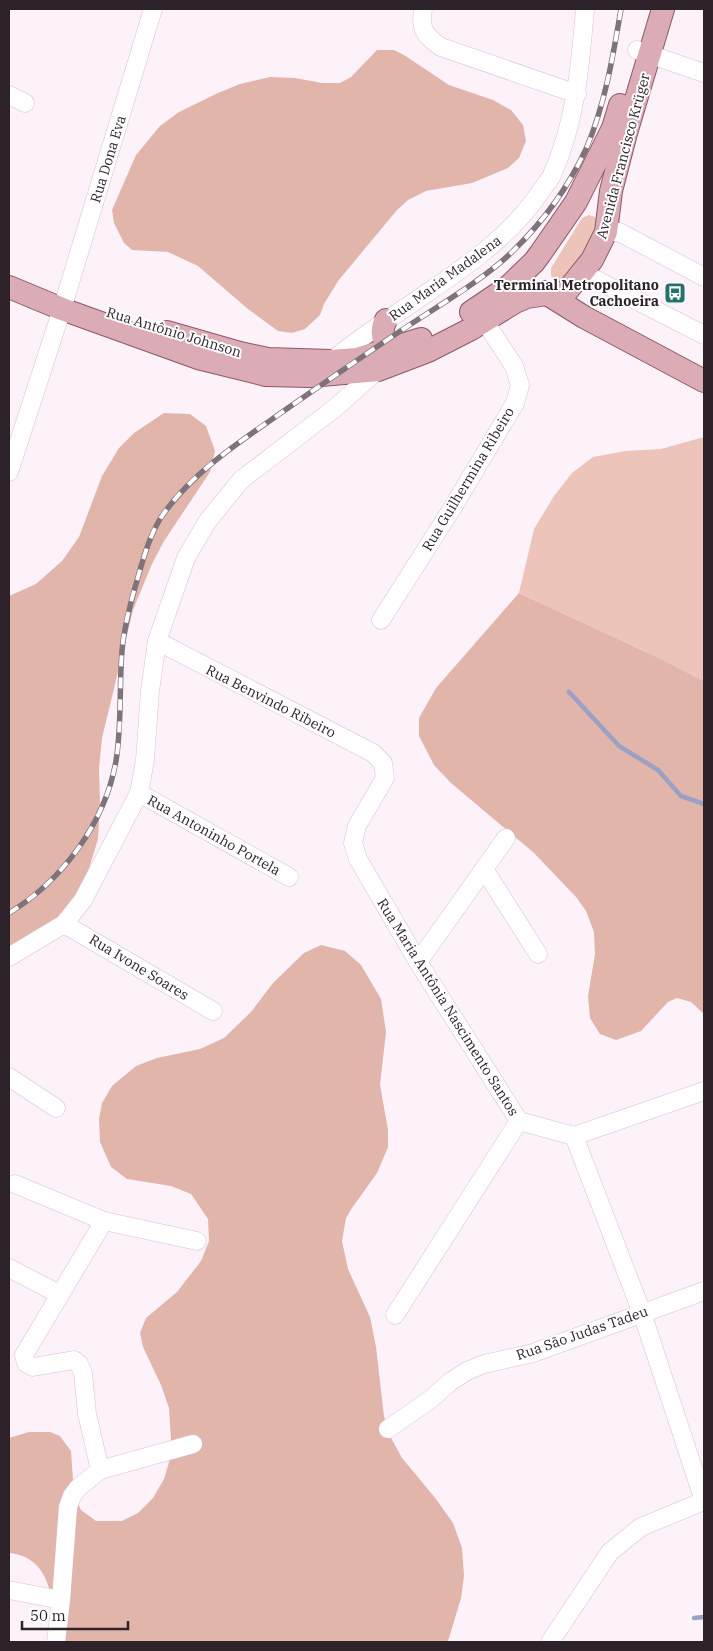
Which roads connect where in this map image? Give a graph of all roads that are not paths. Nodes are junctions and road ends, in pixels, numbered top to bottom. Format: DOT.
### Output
graph roads {
  1 [pos="154,9"];
  2 [pos="423,9"];
  3 [pos="586,9"];
  4 [pos="650,9"];
  5 [pos="663,9"];
  6 [pos="643,52"];
  7 [pos="704,73"];
  8 [pos="577,94"];
  9 [pos="9,95"];
  10 [pos="26,103"];
  11 [pos="576,202"];
  12 [pos="607,226"];
  13 [pos="534,262"];
  14 [pos="9,269"];
  15 [pos="704,277"];
  16 [pos="576,281"];
  17 [pos="9,287"];
  18 [pos="547,294"];
  19 [pos="64,304"];
  20 [pos="481,315"];
  21 [pos="584,316"];
  22 [pos="377,326"];
  23 [pos="704,336"];
  24 [pos="392,348"];
  25 [pos="340,365"];
  26 [pos="378,370"];
  27 [pos="704,380"];
  28 [pos="336,408"];
  29 [pos="9,472"];
  30 [pos="381,620"];
  31 [pos="157,641"];
  32 [pos="383,763"];
  33 [pos="138,793"];
  34 [pos="506,838"];
  35 [pos="484,869"];
  36 [pos="289,877"];
  37 [pos="64,924"];
  38 [pos="538,954"];
  39 [pos="9,957"];
  40 [pos="418,962"];
  41 [pos="213,1011"];
  42 [pos="9,1077"];
  43 [pos="704,1090"];
  44 [pos="56,1108"];
  45 [pos="519,1121"];
  46 [pos="574,1136"];
  47 [pos="15,1184"];
  48 [pos="104,1221"];
  49 [pos="197,1241"];
  50 [pos="9,1268"];
  51 [pos="704,1291"];
  52 [pos="59,1294"];
  53 [pos="642,1313"];
  54 [pos="395,1315"];
  55 [pos="388,1429"];
  56 [pos="193,1444"];
  57 [pos="100,1470"];
  58 [pos="704,1501"];
  59 [pos="9,1590"];
  60 [pos="61,1600"];
  61 [pos="56,1642"];
  62 [pos="550,1642"];
  1 -- 19 [label="street, Rua Dona Eva"];
  2 -- 8 [label="street"];
  3 -- 8 [label="street, Rua Maria Madalena"];
  4 -- 6 [label="main road, Avenida Francisco Krüger"];
  5 -- 6 [label="main road, Avenida Francisco Krüger"];
  6 -- 7 [label="street"];
  6 -- 11 [label="main road, Avenida Francisco Krüger"];
  6 -- 12 [label="main road, Avenida Francisco Krüger"];
  8 -- 22 [label="street, Rua Maria Madalena"];
  9 -- 10 [label="street"];
  11 -- 12 [label="main road"];
  11 -- 13 [label="main road, Avenida Francisco Krüger"];
  12 -- 15 [label="street"];
  12 -- 16 [label="main road, Avenida Francisco Krüger"];
  13 -- 18 [label="main road"];
  13 -- 20 [label="main road, Avenida Francisco Krüger"];
  14 -- 19 [label="main road, Rua Antônio Johnson"];
  16 -- 18 [label="main road, Avenida Francisco Krüger"];
  16 -- 21 [label="main road"];
  16 -- 23 [label="street"];
  17 -- 19 [label="main road, Rua Antônio Johnson"];
  18 -- 20 [label="main road, Avenida Francisco Krüger"];
  18 -- 21 [label="main road"];
  19 -- 25 [label="main road, Rua Antônio Johnson"];
  19 -- 29 [label="street, Rua Dona Eva"];
  20 -- 24 [label="main road, Avenida Francisco Krüger"];
  20 -- 26 [label="main road, Avenida Francisco Krüger"];
  20 -- 30 [label="street, Rua Guilhermina Ribeiro"];
  21 -- 27 [label="main road"];
  22 -- 24 [label="main road"];
  22 -- 25 [label="street, Rua Maria Madalena"];
  24 -- 25 [label="main road, Avenida Francisco Krüger"];
  25 -- 26 [label="main road, Avenida Francisco Krüger"];
  25 -- 28 [label="street"];
  26 -- 28 [label="street"];
  28 -- 31 [label="street"];
  31 -- 32 [label="street, Rua Benvindo Ribeiro"];
  31 -- 33 [label="street"];
  32 -- 40 [label="street, Rua Maria Antônia Nascimento Santos"];
  33 -- 36 [label="street, Rua Antoninho Portela"];
  33 -- 37 [label="street"];
  34 -- 35 [label="street"];
  35 -- 38 [label="street"];
  35 -- 40 [label="street"];
  37 -- 39 [label="street"];
  37 -- 41 [label="street, Rua Ivone Soares"];
  40 -- 45 [label="street, Rua Maria Antônia Nascimento Santos"];
  42 -- 44 [label="street"];
  43 -- 46 [label="street"];
  45 -- 46 [label="street, Rua Maria Antônia Nascimento Santos"];
  45 -- 54 [label="street"];
  46 -- 53 [label="street"];
  47 -- 48 [label="street"];
  48 -- 49 [label="street"];
  48 -- 52 [label="street"];
  50 -- 52 [label="street"];
  51 -- 53 [label="street, Rua São Judas Tadeu"];
  52 -- 57 [label="street"];
  53 -- 55 [label="street, Rua São Judas Tadeu"];
  53 -- 58 [label="street"];
  56 -- 57 [label="street"];
  57 -- 60 [label="street"];
  58 -- 62 [label="street"];
  59 -- 60 [label="street"];
  60 -- 61 [label="street"];
}
